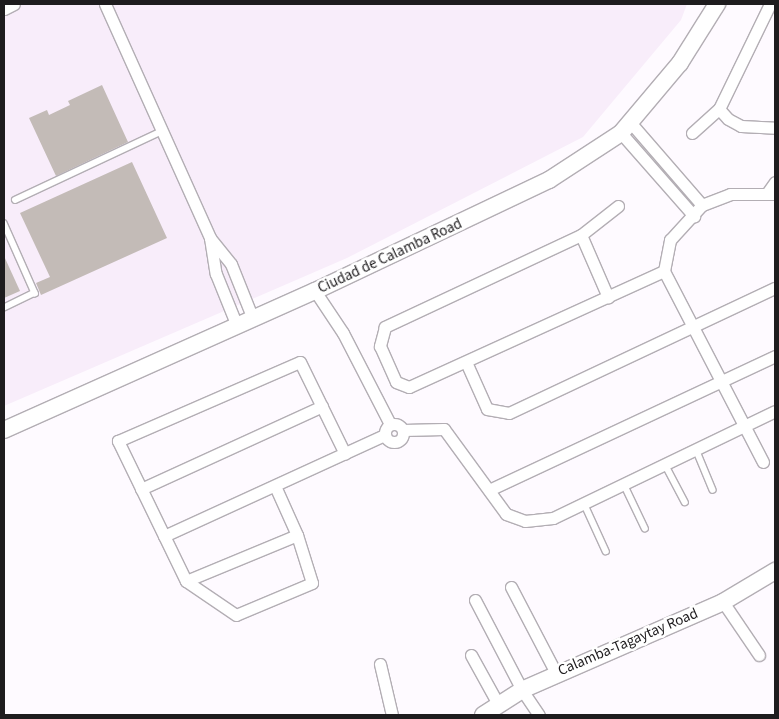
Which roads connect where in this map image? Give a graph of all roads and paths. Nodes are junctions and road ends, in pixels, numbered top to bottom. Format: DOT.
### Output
graph roads {
  1 [pos="14,4"];
  2 [pos="105,4"];
  3 [pos="717,4"];
  4 [pos="770,4"];
  5 [pos="4,9"];
  6 [pos="719,109"];
  7 [pos="625,128"];
  8 [pos="775,128"];
  9 [pos="162,131"];
  10 [pos="692,132"];
  11 [pos="775,182"];
  12 [pos="772,193"];
  13 [pos="15,200"];
  14 [pos="702,205"];
  15 [pos="618,206"];
  16 [pos="694,216"];
  17 [pos="4,223"];
  18 [pos="581,235"];
  19 [pos="210,238"];
  20 [pos="664,271"];
  21 [pos="775,288"];
  22 [pos="315,291"];
  23 [pos="608,297"];
  24 [pos="4,308"];
  25 [pos="253,319"];
  26 [pos="237,326"];
  27 [pos="694,327"];
  28 [pos="775,356"];
  29 [pos="466,362"];
  30 [pos="721,381"];
  31 [pos="322,406"];
  32 [pos="775,411"];
  33 [pos="743,428"];
  34 [pos="387,429"];
  35 [pos="4,430"];
  36 [pos="403,430"];
  37 [pos="696,449"];
  38 [pos="345,454"];
  39 [pos="763,462"];
  40 [pos="665,464"];
  41 [pos="624,484"];
  42 [pos="275,486"];
  43 [pos="141,489"];
  44 [pos="489,490"];
  45 [pos="713,490"];
  46 [pos="685,502"];
  47 [pos="584,503"];
  48 [pos="645,528"];
  49 [pos="297,535"];
  50 [pos="164,536"];
  51 [pos="606,550"];
  52 [pos="775,572"];
  53 [pos="186,581"];
  54 [pos="510,587"];
  55 [pos="475,600"];
  56 [pos="723,602"];
  57 [pos="471,655"];
  58 [pos="759,655"];
  59 [pos="380,664"];
  60 [pos="556,673"];
  61 [pos="522,690"];
  62 [pos="498,704"];
  63 [pos="392,715"];
  64 [pos="483,715"];
  65 [pos="539,715"];
  1 -- 5 [label="street"];
  2 -- 9 [label="street"];
  3 -- 7 [label="main road, Ciudad de Calamba Road"];
  4 -- 6 [label="street"];
  6 -- 8 [label="street"];
  6 -- 10 [label="street"];
  7 -- 14 [label="street"];
  7 -- 16 [label="street"];
  7 -- 22 [label="main road, Ciudad de Calamba Road"];
  9 -- 13 [label="lane"];
  9 -- 19 [label="street"];
  11 -- 12 [label="street"];
  12 -- 14 [label="street"];
  14 -- 16 [label="street"];
  15 -- 18 [label="street"];
  16 -- 20 [label="street"];
  17 -- 24 [label="lane"];
  18 -- 23 [label="street"];
  18 -- 29 [label="street"];
  19 -- 25 [label="street"];
  19 -- 26 [label="street"];
  20 -- 23 [label="street"];
  20 -- 27 [label="street"];
  21 -- 27 [label="street"];
  22 -- 25 [label="main road, Ciudad de Calamba Road"];
  22 -- 34 [label="street"];
  23 -- 29 [label="street"];
  25 -- 26 [label="main road, Ciudad de Calamba Road"];
  26 -- 35 [label="main road, Ciudad de Calamba Road"];
  27 -- 29 [label="street"];
  27 -- 30 [label="street"];
  28 -- 30 [label="street"];
  30 -- 33 [label="street"];
  30 -- 44 [label="street"];
  31 -- 38 [label="street"];
  31 -- 43 [label="street"];
  31 -- 43 [label="street"];
  32 -- 33 [label="street"];
  33 -- 37 [label="street"];
  33 -- 39 [label="street"];
  34 -- 36 [label="street"];
  34 -- 36 [label="street"];
  34 -- 38 [label="street"];
  36 -- 44 [label="street"];
  37 -- 40 [label="street"];
  37 -- 45 [label="lane"];
  38 -- 42 [label="street"];
  40 -- 41 [label="street"];
  40 -- 46 [label="lane"];
  41 -- 47 [label="street"];
  41 -- 48 [label="lane"];
  42 -- 49 [label="street"];
  42 -- 50 [label="street"];
  43 -- 50 [label="street"];
  44 -- 47 [label="street"];
  47 -- 51 [label="lane"];
  49 -- 53 [label="street"];
  49 -- 53 [label="street"];
  50 -- 53 [label="street"];
  52 -- 56 [label="main road, Calamba-Tagaytay Road"];
  54 -- 60 [label="street"];
  55 -- 61 [label="street"];
  56 -- 58 [label="street"];
  56 -- 60 [label="main road, Calamba-Tagaytay Road"];
  57 -- 62 [label="street"];
  59 -- 63 [label="street"];
  60 -- 61 [label="main road, Calamba-Tagaytay Road"];
  61 -- 62 [label="main road, Calamba-Tagaytay Road"];
  61 -- 65 [label="street"];
  62 -- 64 [label="main road, Calamba-Tagaytay Road"];
}
